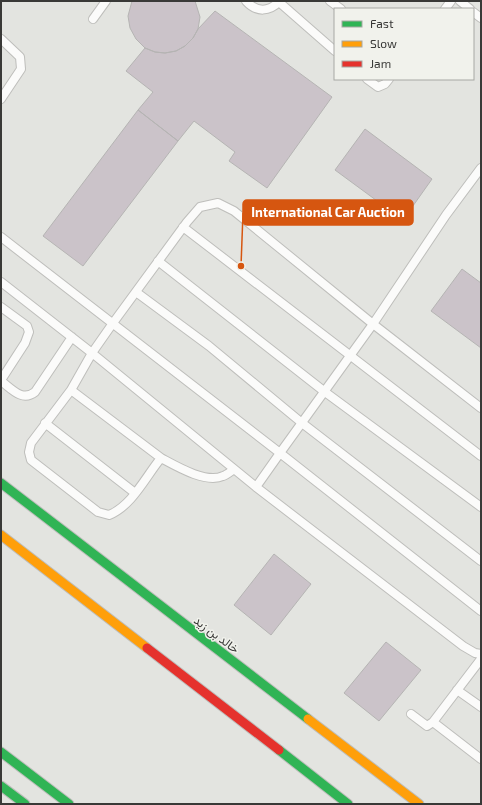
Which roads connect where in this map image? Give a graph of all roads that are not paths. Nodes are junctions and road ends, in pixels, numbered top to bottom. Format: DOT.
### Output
graph roads {
  1 [pos="106,1"];
  2 [pos="246,1"];
  3 [pos="330,1"];
  4 [pos="460,1"];
  5 [pos="279,2"];
  6 [pos="340,8"];
  7 [pos="469,8"];
  8 [pos="93,19"];
  9 [pos="1,39"];
  10 [pos="334,50"];
  11 [pos="368,80"];
  12 [pos="388,80"];
  13 [pos="1,99"];
  14 [pos="481,168"];
  15 [pos="183,227"];
  16 [pos="1,237"];
  17 [pos="158,261"];
  18 [pos="1,282"];
  19 [pos="136,292"];
  20 [pos="1,307"];
  21 [pos="113,323"];
  22 [pos="373,324"];
  23 [pos="72,337"];
  24 [pos="92,353"];
  25 [pos="351,355"];
  26 [pos="1,381"];
  27 [pos="71,390"];
  28 [pos="325,392"];
  29 [pos="481,408"];
  30 [pos="46,423"];
  31 [pos="302,423"];
  32 [pos="280,453"];
  33 [pos="481,456"];
  34 [pos="161,458"];
  35 [pos="234,469"];
  36 [pos="1,483"];
  37 [pos="256,487"];
  38 [pos="135,492"];
  39 [pos="481,507"];
  40 [pos="1,535"];
  41 [pos="481,561"];
  42 [pos="481,611"];
  43 [pos="481,654"];
  44 [pos="481,659"];
  45 [pos="457,690"];
  46 [pos="481,707"];
  47 [pos="411,714"];
  48 [pos="433,722"];
  49 [pos="1,752"];
  50 [pos="481,759"];
  51 [pos="1,786"];
  52 [pos="25,804"];
  53 [pos="69,804"];
  54 [pos="348,804"];
  55 [pos="419,804"];
  1 -- 8 [label="lane"];
  2 -- 5 [label="lane"];
  3 -- 6 [label="lane"];
  4 -- 7 [label="lane"];
  5 -- 10 [label="lane"];
  9 -- 13 [label="lane"];
  11 -- 12 [label="lane"];
  14 -- 22 [label="lane"];
  15 -- 17 [label="lane"];
  15 -- 22 [label="lane"];
  15 -- 25 [label="lane"];
  16 -- 21 [label="lane"];
  17 -- 19 [label="lane"];
  17 -- 28 [label="lane"];
  18 -- 23 [label="lane"];
  19 -- 21 [label="lane"];
  19 -- 31 [label="lane"];
  20 -- 26 [label="lane"];
  21 -- 24 [label="lane"];
  21 -- 32 [label="lane"];
  22 -- 25 [label="lane"];
  22 -- 29 [label="lane"];
  23 -- 24 [label="lane"];
  23 -- 26 [label="lane"];
  24 -- 27 [label="lane"];
  24 -- 35 [label="lane"];
  25 -- 28 [label="lane"];
  25 -- 33 [label="lane"];
  27 -- 30 [label="lane"];
  27 -- 34 [label="lane"];
  28 -- 31 [label="lane"];
  28 -- 39 [label="lane"];
  30 -- 38 [label="lane"];
  30 -- 38 [label="lane"];
  31 -- 32 [label="lane"];
  31 -- 41 [label="lane"];
  32 -- 37 [label="lane"];
  32 -- 42 [label="lane"];
  34 -- 35 [label="lane"];
  34 -- 38 [label="lane"];
  35 -- 37 [label="lane"];
  36 -- 55 [label="street, خالد بن زيد"];
  37 -- 43 [label="lane"];
  40 -- 54 [label="street"];
  44 -- 45 [label="lane"];
  45 -- 46 [label="lane"];
  45 -- 48 [label="lane"];
  47 -- 48 [label="lane"];
  48 -- 50 [label="lane"];
  49 -- 53 [label="street"];
  51 -- 52 [label="street"];
}
